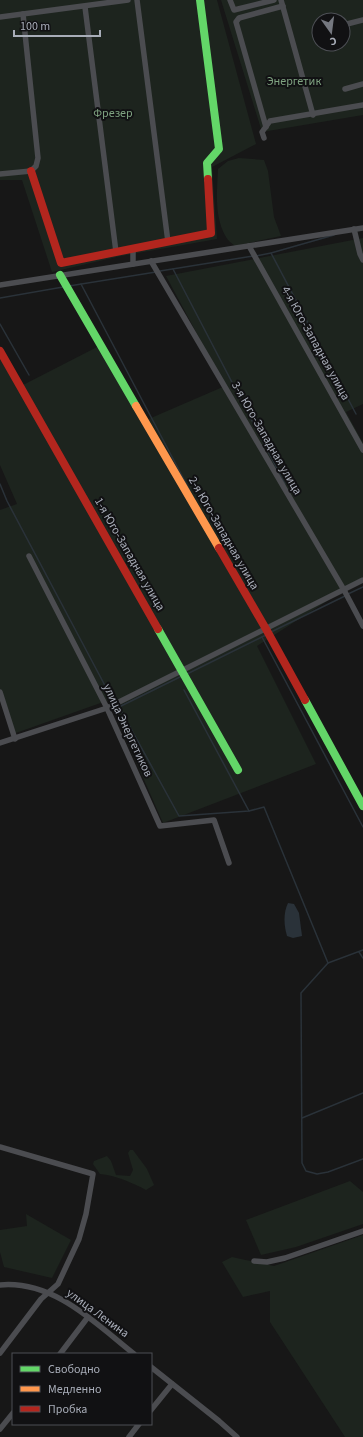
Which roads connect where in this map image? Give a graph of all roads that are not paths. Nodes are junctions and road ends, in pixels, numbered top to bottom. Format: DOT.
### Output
graph roads {
  1 [pos="128,0"];
  2 [pos="137,0"];
  3 [pos="200,0"];
  4 [pos="230,0"];
  5 [pos="274,0"];
  6 [pos="281,0"];
  7 [pos="283,6"];
  8 [pos="85,7"];
  9 [pos="23,14"];
  10 [pos="0,17"];
  11 [pos="363,20"];
  12 [pos="351,23"];
  13 [pos="363,84"];
  14 [pos="345,89"];
  15 [pos="363,105"];
  16 [pos="313,115"];
  17 [pos="266,127"];
  18 [pos="264,138"];
  19 [pos="31,171"];
  20 [pos="0,174"];
  21 [pos="363,228"];
  22 [pos="354,229"];
  23 [pos="168,242"];
  24 [pos="250,246"];
  25 [pos="133,248"];
  26 [pos="116,252"];
  27 [pos="363,260"];
  28 [pos="151,261"];
  29 [pos="133,264"];
  30 [pos="60,275"];
  31 [pos="0,285"];
  32 [pos="0,351"];
  33 [pos="363,450"];
  34 [pos="29,556"];
  35 [pos="363,580"];
  36 [pos="344,590"];
  37 [pos="363,626"];
  38 [pos="266,629"];
  39 [pos="182,671"];
  40 [pos="0,692"];
  41 [pos="107,708"];
  42 [pos="15,739"];
  43 [pos="0,743"];
  44 [pos="238,770"];
  45 [pos="363,806"];
  46 [pos="229,863"];
  47 [pos="0,1147"];
  48 [pos="363,1231"];
  49 [pos="254,1261"];
  50 [pos="0,1285"];
  51 [pos="48,1292"];
  52 [pos="88,1317"];
  53 [pos="0,1353"];
  54 [pos="61,1353"];
  55 [pos="133,1353"];
  56 [pos="152,1368"];
  57 [pos="172,1384"];
  58 [pos="152,1409"];
  59 [pos="12,1414"];
  60 [pos="138,1425"];
  61 [pos="0,1429"];
  62 [pos="129,1437"];
  63 [pos="237,1437"];
  1 -- 8 [label="street"];
  2 -- 23 [label="street"];
  3 -- 23 [label="street"];
  4 -- 5 [label="street"];
  6 -- 7 [label="street"];
  7 -- 16 [label="street"];
  7 -- 17 [label="street"];
  8 -- 9 [label="street"];
  8 -- 26 [label="street"];
  9 -- 10 [label="street"];
  9 -- 19 [label="street"];
  11 -- 12 [label="street"];
  13 -- 14 [label="street"];
  15 -- 16 [label="street"];
  16 -- 17 [label="street"];
  17 -- 18 [label="street"];
  19 -- 20 [label="street"];
  19 -- 26 [label="street"];
  21 -- 22 [label="street"];
  22 -- 24 [label="street"];
  22 -- 27 [label="street"];
  23 -- 25 [label="street"];
  24 -- 28 [label="street"];
  24 -- 33 [label="street, 4-я Юго-Западная улица"];
  25 -- 26 [label="street"];
  25 -- 29 [label="street"];
  28 -- 29 [label="street"];
  28 -- 36 [label="street, 3-я Юго-Западная улица"];
  29 -- 30 [label="street"];
  30 -- 31 [label="street"];
  30 -- 38 [label="street, 2-я Юго-Западная улица"];
  32 -- 39 [label="street, 1-я Юго-Западная улица"];
  34 -- 41 [label="street, улица Энергетиков"];
  35 -- 36 [label="street"];
  36 -- 37 [label="street, 3-я Юго-Западная улица"];
  36 -- 38 [label="street"];
  38 -- 39 [label="street"];
  38 -- 45 [label="street, 2-я Юго-Западная улица"];
  39 -- 41 [label="street"];
  39 -- 44 [label="street, 1-я Юго-Западная улица"];
  40 -- 42 [label="street"];
  41 -- 42 [label="street"];
  41 -- 46 [label="street, улица Энергетиков"];
  42 -- 43 [label="street"];
  47 -- 51 [label="street"];
  48 -- 49 [label="street"];
  50 -- 51 [label="street, улица Ленина"];
  51 -- 52 [label="street, улица Ленина"];
  51 -- 53 [label="street"];
  52 -- 54 [label="street"];
  52 -- 55 [label="street, улица Ленина"];
  56 -- 57 [label="street"];
  57 -- 58 [label="street"];
  57 -- 63 [label="street"];
  59 -- 61 [label="street"];
  60 -- 62 [label="street"];
}
